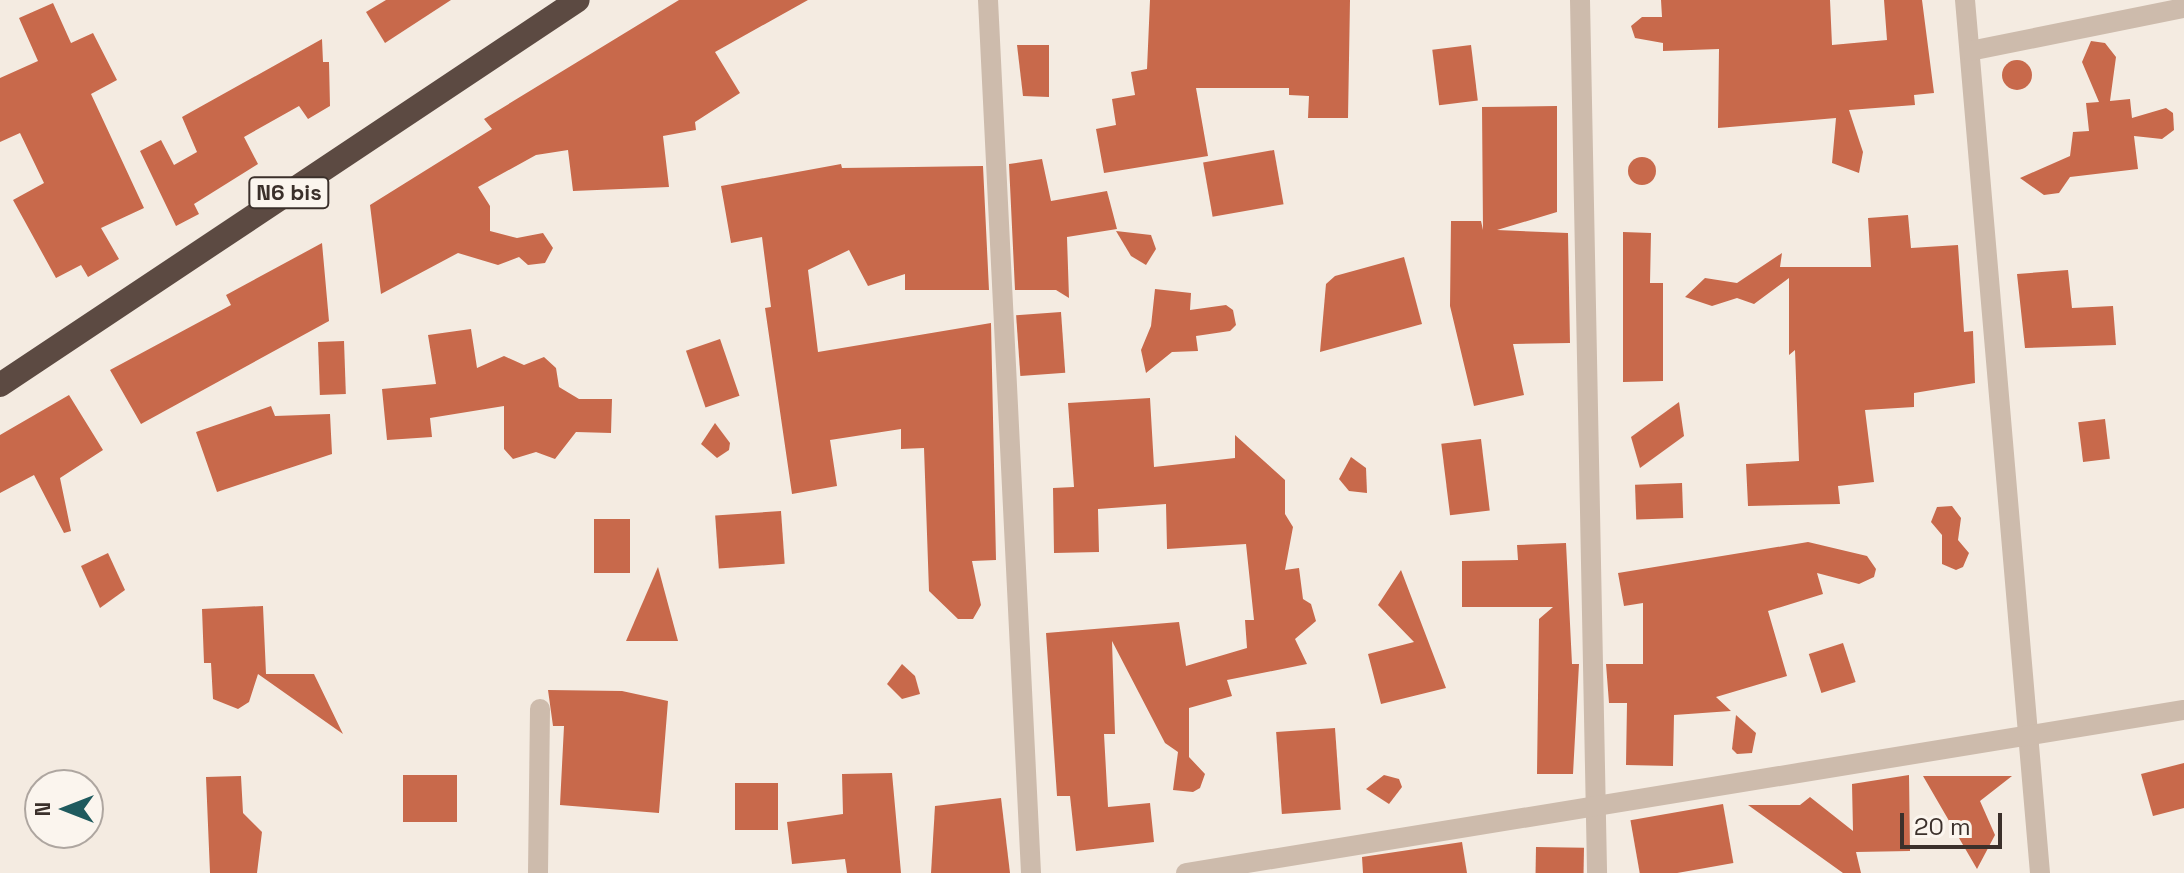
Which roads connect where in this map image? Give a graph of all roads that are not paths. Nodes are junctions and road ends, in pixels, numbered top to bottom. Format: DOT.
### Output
graph roads {
  1 [pos="578,0"];
  2 [pos="988,0"];
  3 [pos="1580,0"];
  4 [pos="1965,0"];
  5 [pos="2184,8"];
  6 [pos="1970,51"];
  7 [pos="0,385"];
  8 [pos="540,709"];
  9 [pos="2184,710"];
  10 [pos="2028,737"];
  11 [pos="1597,809"];
  12 [pos="538,873"];
  13 [pos="1031,873"];
  14 [pos="1186,873"];
  15 [pos="1597,873"];
  16 [pos="2040,873"];
  1 -- 7 [label="highway, N6 bis"];
  2 -- 13 [label="street"];
  3 -- 11 [label="street"];
  4 -- 6 [label="street"];
  5 -- 6 [label="street"];
  6 -- 10 [label="street"];
  8 -- 12 [label="street"];
  9 -- 10 [label="street"];
  10 -- 11 [label="street"];
  10 -- 16 [label="street"];
  11 -- 14 [label="street"];
  11 -- 15 [label="street"];
}
